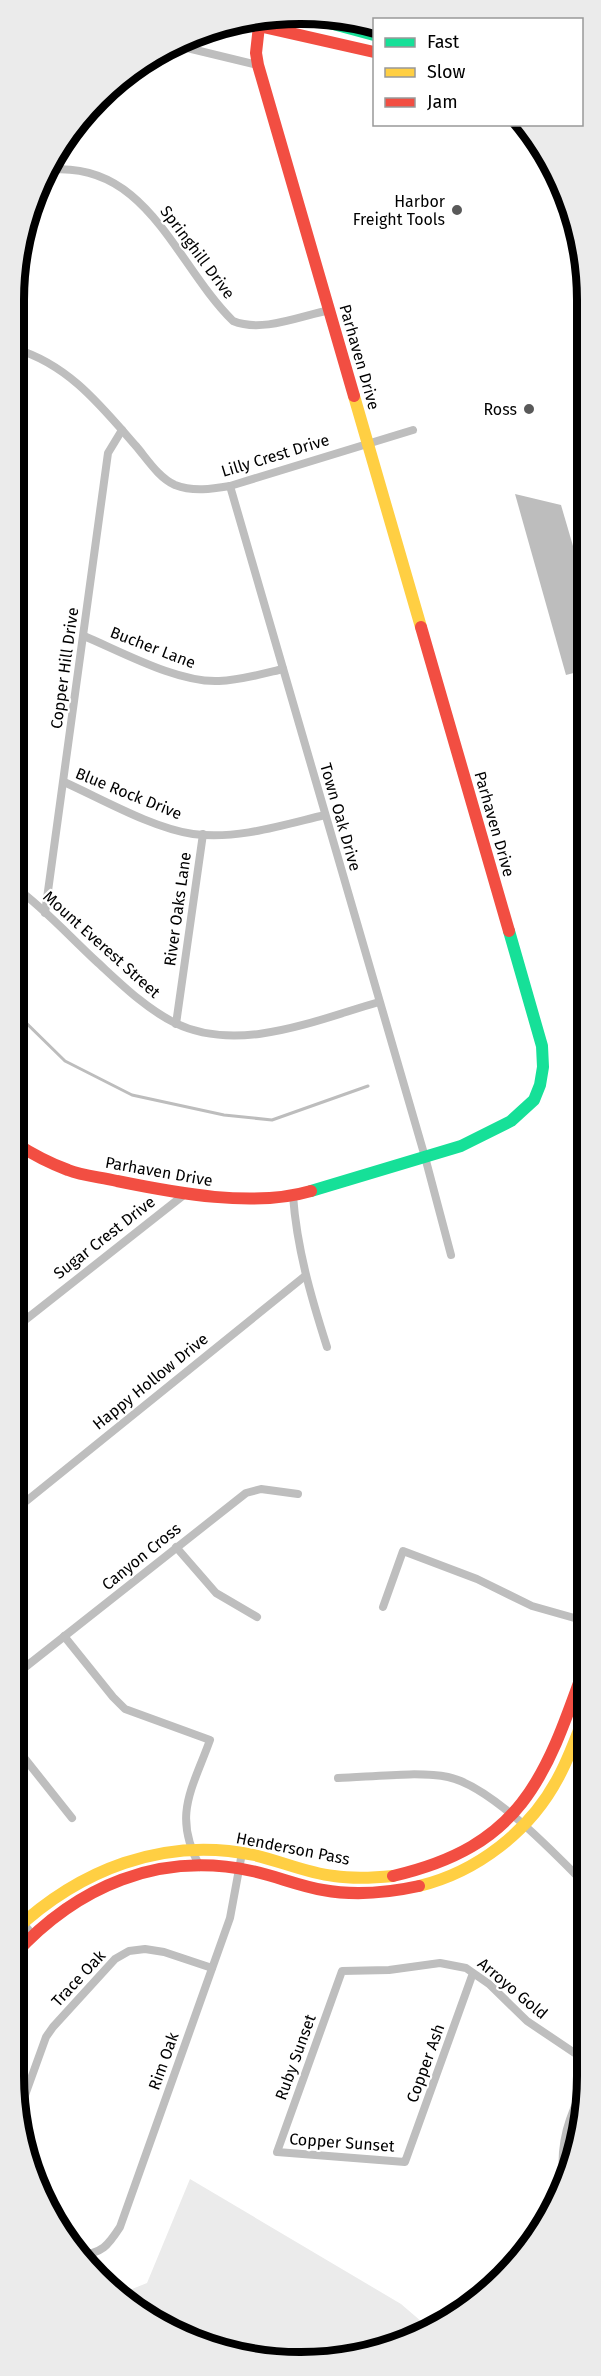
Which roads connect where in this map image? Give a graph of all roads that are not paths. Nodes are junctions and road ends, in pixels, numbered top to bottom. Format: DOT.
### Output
graph roads {
  1 [pos="259,26"];
  2 [pos="261,26"];
  3 [pos="188,48"];
  4 [pos="373,52"];
  5 [pos="258,64"];
  6 [pos="57,170"];
  7 [pos="330,310"];
  8 [pos="24,352"];
  9 [pos="122,429"];
  10 [pos="413,430"];
  11 [pos="367,443"];
  12 [pos="230,486"];
  13 [pos="84,636"];
  14 [pos="283,669"];
  15 [pos="64,782"];
  16 [pos="325,815"];
  17 [pos="203,834"];
  18 [pos="24,895"];
  19 [pos="45,914"];
  20 [pos="379,1002"];
  21 [pos="176,1024"];
  22 [pos="24,1149"];
  23 [pos="425,1157"];
  24 [pos="185,1194"];
  25 [pos="293,1196"];
  26 [pos="451,1255"];
  27 [pos="305,1276"];
  28 [pos="24,1321"];
  29 [pos="327,1347"];
  30 [pos="298,1494"];
  31 [pos="24,1503"];
  32 [pos="176,1547"];
  33 [pos="383,1607"];
  34 [pos="257,1617"];
  35 [pos="577,1620"];
  36 [pos="64,1636"];
  37 [pos="24,1668"];
  38 [pos="577,1687"];
  39 [pos="577,1733"];
  40 [pos="24,1758"];
  41 [pos="338,1778"];
  42 [pos="511,1816"];
  43 [pos="72,1818"];
  44 [pos="524,1825"];
  45 [pos="191,1850"];
  46 [pos="242,1853"];
  47 [pos="200,1867"];
  48 [pos="240,1869"];
  49 [pos="577,1873"];
  50 [pos="24,1917"];
  51 [pos="24,1928"];
  52 [pos="32,1934"];
  53 [pos="24,1943"];
  54 [pos="212,1968"];
  55 [pos="342,1971"];
  56 [pos="473,1973"];
  57 [pos="577,2055"];
  58 [pos="25,2095"];
  59 [pos="575,2107"];
  60 [pos="277,2152"];
  61 [pos="405,2162"];
  62 [pos="562,2163"];
  63 [pos="90,2254"];
  1 -- 5 [label="main road, Parhaven Drive"];
  2 -- 4 [label="main road"];
  3 -- 5 [label="street"];
  5 -- 7 [label="main road, Parhaven Drive"];
  6 -- 7 [label="street, Springhill Drive"];
  7 -- 11 [label="main road, Parhaven Drive"];
  8 -- 9 [label="street, Lilly Crest Drive"];
  9 -- 12 [label="street, Lilly Crest Drive"];
  9 -- 13 [label="street, Copper Hill Drive"];
  10 -- 11 [label="street, Lilly Crest Drive"];
  11 -- 12 [label="street, Lilly Crest Drive"];
  11 -- 23 [label="main road, Parhaven Drive"];
  12 -- 14 [label="street, Town Oak Drive"];
  13 -- 14 [label="street, Bucher Lane"];
  13 -- 15 [label="street, Copper Hill Drive"];
  14 -- 16 [label="street, Town Oak Drive"];
  15 -- 17 [label="street, Blue Rock Drive"];
  15 -- 19 [label="street, Copper Hill Drive"];
  16 -- 17 [label="street, Blue Rock Drive"];
  16 -- 20 [label="street, Town Oak Drive"];
  17 -- 21 [label="street, River Oaks Lane"];
  18 -- 19 [label="street, Mount Everest Street"];
  19 -- 21 [label="street, Mount Everest Street"];
  20 -- 21 [label="street, Mount Everest Street"];
  20 -- 23 [label="street, Town Oak Drive"];
  22 -- 24 [label="main road, Parhaven Drive"];
  23 -- 25 [label="main road, Parhaven Drive"];
  23 -- 26 [label="street, Town Oak Drive"];
  24 -- 25 [label="main road, Parhaven Drive"];
  24 -- 28 [label="street, Sugar Crest Drive"];
  25 -- 27 [label="street"];
  27 -- 29 [label="street"];
  27 -- 31 [label="street, Happy Hollow Drive"];
  30 -- 32 [label="street, Canyon Cross"];
  32 -- 34 [label="street"];
  32 -- 36 [label="street, Canyon Cross"];
  33 -- 35 [label="street"];
  36 -- 37 [label="street, Canyon Cross"];
  36 -- 45 [label="street"];
  38 -- 42 [label="main road, Henderson Pass"];
  39 -- 44 [label="main road, Henderson Pass"];
  40 -- 43 [label="street"];
  41 -- 42 [label="street"];
  42 -- 44 [label="street"];
  42 -- 46 [label="main road, Henderson Pass"];
  44 -- 48 [label="main road, Henderson Pass"];
  44 -- 49 [label="street"];
  45 -- 46 [label="main road, Henderson Pass"];
  45 -- 47 [label="street"];
  45 -- 50 [label="main road, Henderson Pass"];
  46 -- 48 [label="street, Rim Oak"];
  47 -- 48 [label="main road, Henderson Pass"];
  47 -- 52 [label="main road, Henderson Pass"];
  48 -- 54 [label="street, Rim Oak"];
  51 -- 52 [label="street"];
  52 -- 53 [label="main road, Henderson Pass"];
  54 -- 58 [label="street, Trace Oak"];
  54 -- 63 [label="street, Rim Oak"];
  55 -- 56 [label="street, Arroyo Gold"];
  55 -- 60 [label="street, Ruby Sunset"];
  56 -- 57 [label="street, Arroyo Gold"];
  56 -- 61 [label="street, Copper Ash"];
  59 -- 62 [label="street"];
  60 -- 61 [label="street, Copper Sunset"];
}
